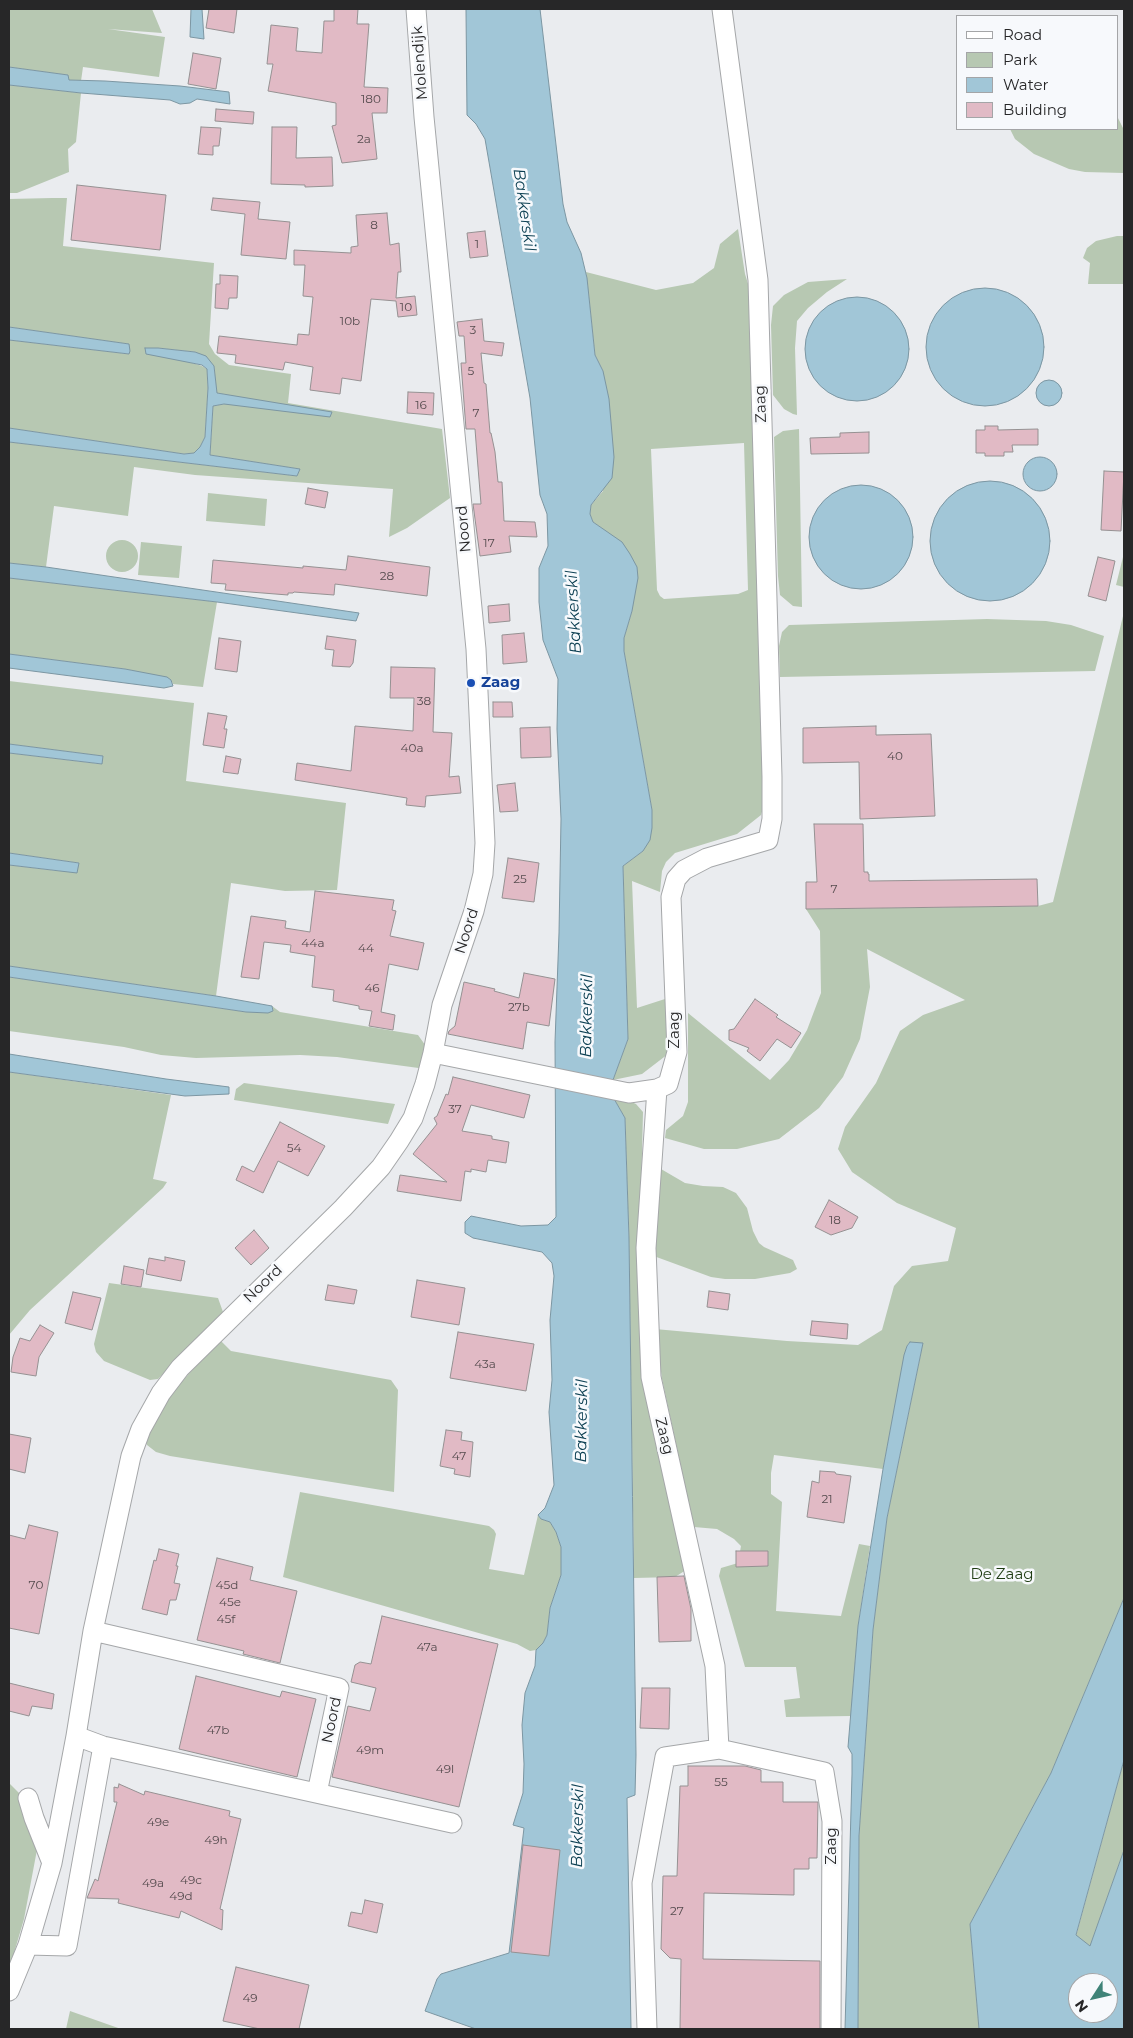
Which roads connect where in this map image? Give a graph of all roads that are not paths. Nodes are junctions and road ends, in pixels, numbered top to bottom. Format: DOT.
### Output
graph roads {
  1 [pos="416,9"];
  2 [pos="722,9"];
  3 [pos="424,117"];
  4 [pos="433,1053"];
  5 [pos="657,1089"];
  6 [pos="93,1631"];
  7 [pos="76,1736"];
  8 [pos="103,1746"];
  9 [pos="719,1749"];
  10 [pos="317,1793"];
  11 [pos="28,1798"];
  12 [pos="452,1823"];
  13 [pos="52,1863"];
  14 [pos="28,1945"];
  15 [pos="9,1991"];
  16 [pos="647,2029"];
  17 [pos="831,2029"];
  1 -- 3 [label="street, Molendijk"];
  2 -- 5 [label="street, Zaag"];
  3 -- 4 [label="street, Noord"];
  4 -- 5 [label="street"];
  4 -- 6 [label="street, Noord"];
  5 -- 9 [label="street, Zaag"];
  6 -- 7 [label="street, Noord"];
  6 -- 10 [label="street, Noord"];
  7 -- 8 [label="street"];
  7 -- 13 [label="street, Noord"];
  8 -- 10 [label="street"];
  8 -- 14 [label="street"];
  9 -- 16 [label="street, Zaag"];
  9 -- 17 [label="street, Zaag"];
  10 -- 12 [label="street"];
  11 -- 13 [label="street"];
  13 -- 14 [label="street, Noord"];
  14 -- 15 [label="street, Noord"];
}
